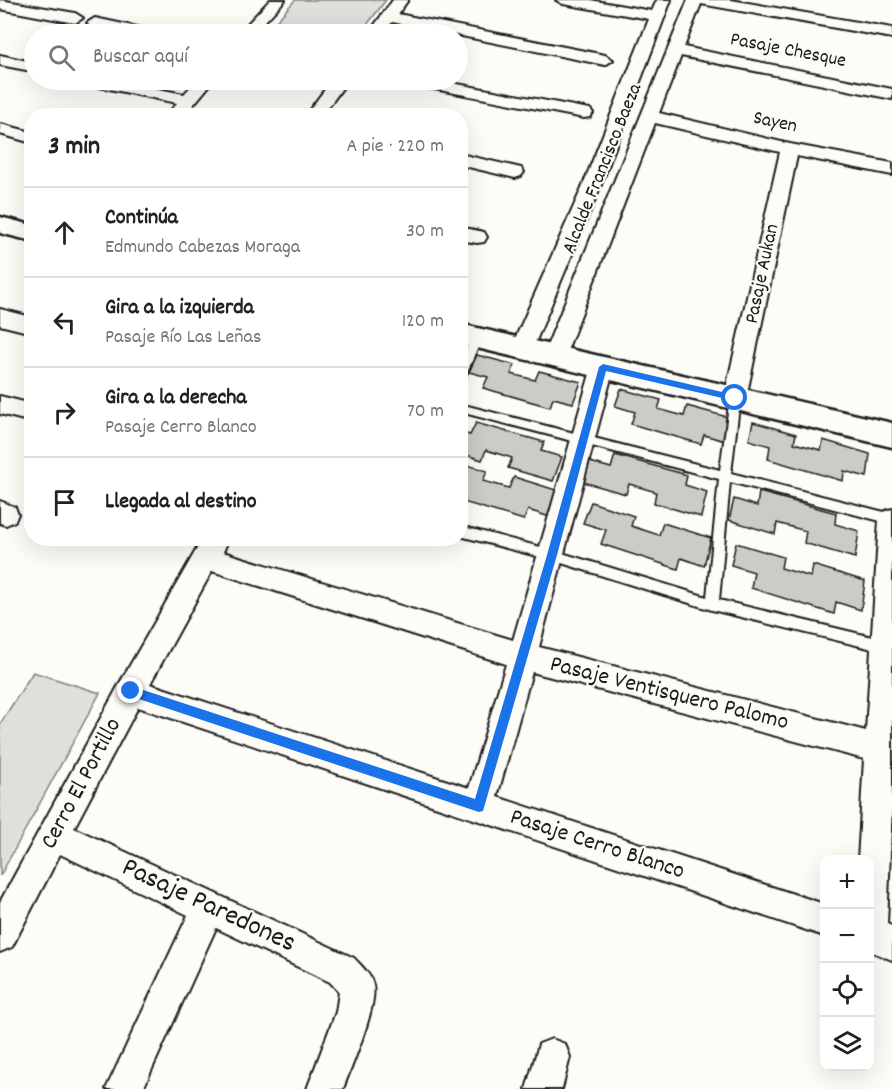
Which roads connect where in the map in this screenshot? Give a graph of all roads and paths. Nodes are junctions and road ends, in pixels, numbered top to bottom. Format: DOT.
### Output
graph roads {
  1 [pos="278,0"];
  2 [pos="401,0"];
  3 [pos="563,0"];
  4 [pos="695,0"];
  5 [pos="705,0"];
  6 [pos="0,4"];
  7 [pos="660,8"];
  8 [pos="388,17"];
  9 [pos="75,18"];
  10 [pos="95,23"];
  11 [pos="100,24"];
  12 [pos="255,24"];
  13 [pos="383,24"];
  14 [pos="423,24"];
  15 [pos="468,33"];
  16 [pos="892,33"];
  17 [pos="675,50"];
  18 [pos="0,60"];
  19 [pos="605,60"];
  20 [pos="24,64"];
  21 [pos="139,90"];
  22 [pos="197,90"];
  23 [pos="332,90"];
  24 [pos="465,90"];
  25 [pos="892,94"];
  26 [pos="188,100"];
  27 [pos="181,108"];
  28 [pos="319,108"];
  29 [pos="584,113"];
  30 [pos="649,116"];
  31 [pos="0,129"];
  32 [pos="24,136"];
  33 [pos="790,149"];
  34 [pos="468,161"];
  35 [pos="892,169"];
  36 [pos="515,172"];
  37 [pos="2,228"];
  38 [pos="24,232"];
  39 [pos="0,316"];
  40 [pos="24,323"];
  41 [pos="469,336"];
  42 [pos="522,348"];
  43 [pos="554,356"];
  44 [pos="603,367"];
  45 [pos="735,398"];
  46 [pos="0,405"];
  47 [pos="468,410"];
  48 [pos="24,411"];
  49 [pos="892,435"];
  50 [pos="583,439"];
  51 [pos="725,476"];
  52 [pos="892,519"];
  53 [pos="468,533"];
  54 [pos="211,548"];
  55 [pos="552,555"];
  56 [pos="712,604"];
  57 [pos="886,647"];
  58 [pos="522,656"];
  59 [pos="131,691"];
  60 [pos="886,750"];
  61 [pos="479,807"];
  62 [pos="55,835"];
  63 [pos="209,907"];
  64 [pos="872,909"];
  65 [pos="820,918"];
  66 [pos="0,935"];
  67 [pos="874,936"];
  68 [pos="892,943"];
  69 [pos="124,1089"];
  70 [pos="325,1089"];
  1 -- 12 [label="street"];
  2 -- 8 [label="street"];
  3 -- 7 [label="street"];
  4 -- 17 [label="street, Alcalde Francisco Baeza"];
  5 -- 16 [label="street"];
  6 -- 9 [label="street"];
  7 -- 42 [label="street, Alcalde Francisco Baeza"];
  8 -- 13 [label="street"];
  8 -- 14 [label="street"];
  10 -- 11 [label="street"];
  15 -- 19 [label="street"];
  17 -- 25 [label="street, Pasaje Chesque"];
  17 -- 30 [label="street, Alcalde Francisco Baeza"];
  18 -- 20 [label="street"];
  21 -- 26 [label="street"];
  22 -- 26 [label="street"];
  23 -- 28 [label="street"];
  24 -- 29 [label="street"];
  26 -- 27 [label="street"];
  30 -- 33 [label="street, Sayen"];
  30 -- 43 [label="street, Alcalde Francisco Baeza"];
  31 -- 32 [label="street"];
  33 -- 35 [label="street, Sayen"];
  33 -- 45 [label="street, Pasaje Aukan"];
  34 -- 36 [label="street"];
  37 -- 38 [label="street"];
  39 -- 40 [label="street"];
  41 -- 42 [label="street"];
  42 -- 43 [label="street"];
  43 -- 44 [label="street"];
  44 -- 45 [label="street"];
  44 -- 50 [label="street"];
  45 -- 49 [label="street"];
  45 -- 51 [label="lane"];
  46 -- 48 [label="street"];
  47 -- 50 [label="lane"];
  50 -- 51 [label="lane"];
  50 -- 55 [label="street"];
  51 -- 52 [label="lane"];
  51 -- 56 [label="lane"];
  52 -- 57 [label="street"];
  53 -- 55 [label="lane"];
  54 -- 58 [label="street, Pasaje Ventisquero Palomo"];
  54 -- 59 [label="street, Cerro El Portillo"];
  55 -- 56 [label="lane"];
  55 -- 58 [label="street"];
  56 -- 57 [label="lane"];
  57 -- 60 [label="street"];
  58 -- 60 [label="street, Pasaje Ventisquero Palomo"];
  58 -- 61 [label="street"];
  59 -- 61 [label="street, Pasaje Cerro Blanco"];
  59 -- 62 [label="street, Cerro El Portillo"];
  60 -- 64 [label="street"];
  61 -- 65 [label="street, Pasaje Cerro Blanco"];
  62 -- 63 [label="street, Pasaje Paredones"];
  62 -- 66 [label="street, Cerro El Portillo"];
  63 -- 69 [label="street"];
  63 -- 70 [label="street, Pasaje Paredones"];
  67 -- 68 [label="street"];
}
